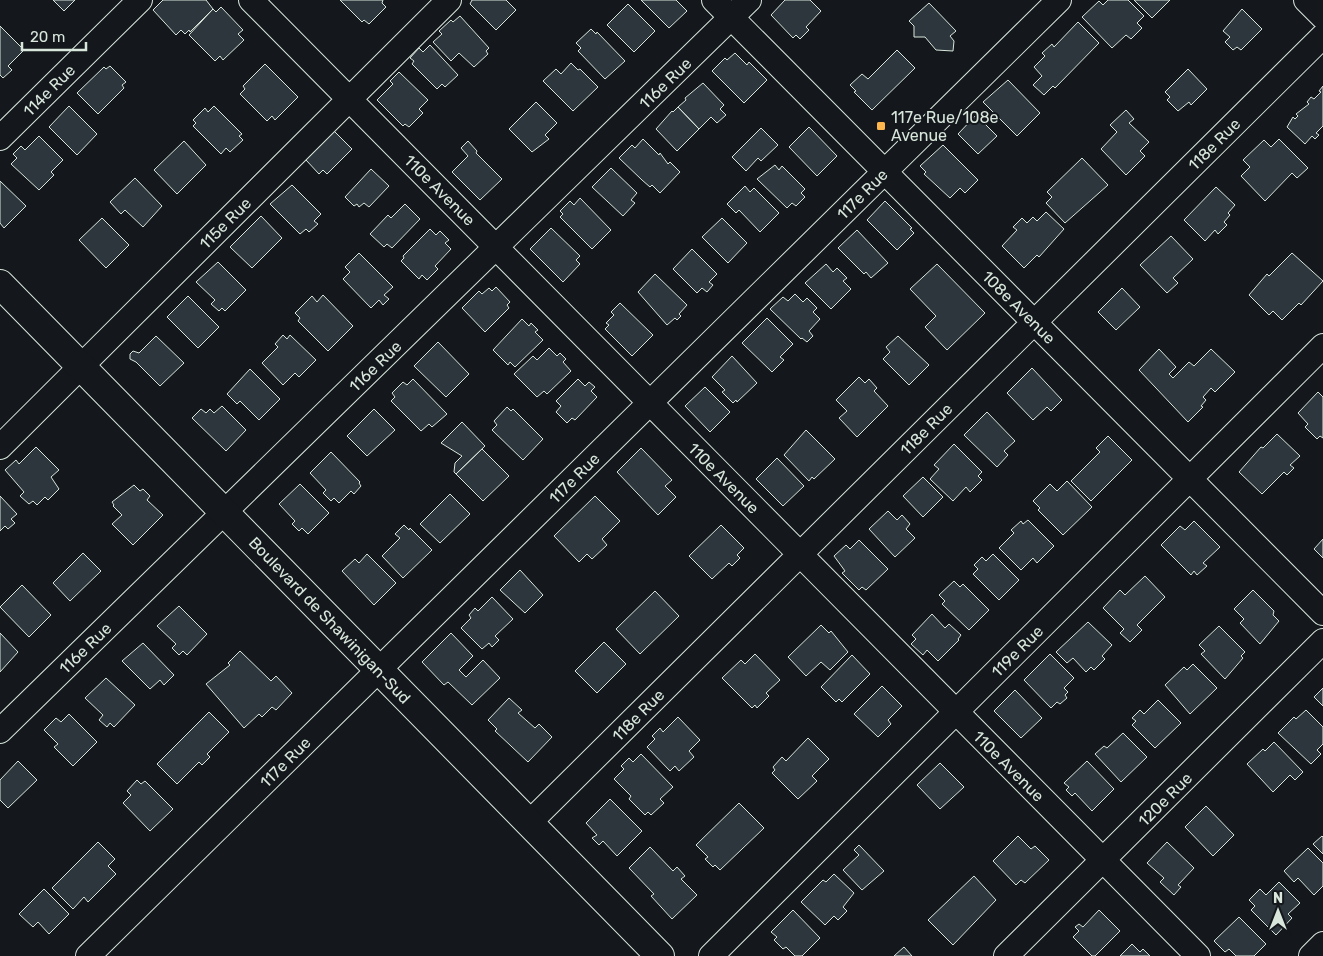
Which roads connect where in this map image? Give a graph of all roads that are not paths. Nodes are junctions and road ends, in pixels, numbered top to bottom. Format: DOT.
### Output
graph roads {
  1 [pos="140,0"];
  2 [pos="251,0"];
  3 [pos="449,0"];
  4 [pos="714,0"];
  5 [pos="749,0"];
  6 [pos="1059,0"];
  7 [pos="1306,0"];
  8 [pos="732,17"];
  9 [pos="1323,17"];
  10 [pos="1323,36"];
  11 [pos="350,98"];
  12 [pos="0,138"];
  13 [pos="884,172"];
  14 [pos="496,247"];
  15 [pos="0,284"];
  16 [pos="1034,322"];
  17 [pos="1323,346"];
  18 [pos="81,366"];
  19 [pos="650,403"];
  20 [pos="0,447"];
  21 [pos="1190,479"];
  22 [pos="224,512"];
  23 [pos="800,555"];
  24 [pos="1323,613"];
  25 [pos="1323,641"];
  26 [pos="379,670"];
  27 [pos="955,712"];
  28 [pos="0,731"];
  29 [pos="529,823"];
  30 [pos="1103,860"];
  31 [pos="1323,944"];
  32 [pos="88,956"];
  33 [pos="660,956"];
  34 [pos="711,956"];
  35 [pos="1006,956"];
  36 [pos="1198,956"];
  37 [pos="1311,956"];
  1 -- 12 [label="street, 114e Rue"];
  2 -- 11 [label="street, 110e Avenue"];
  3 -- 11 [label="street, 115e Rue"];
  4 -- 8 [label="street, 108e Avenue"];
  5 -- 8 [label="street, 116e Rue"];
  6 -- 13 [label="street, 117e Rue"];
  7 -- 9 [label="street"];
  8 -- 13 [label="street, 108e Avenue"];
  8 -- 14 [label="street, 116e Rue"];
  10 -- 16 [label="street, 118e Rue"];
  11 -- 14 [label="street, 110e Avenue"];
  11 -- 18 [label="street, 115e Rue"];
  13 -- 16 [label="street, 108e Avenue"];
  13 -- 19 [label="street, 117e Rue"];
  14 -- 19 [label="street, 110e Avenue"];
  14 -- 22 [label="street, 116e Rue"];
  15 -- 18 [label="main road, Boulevard de Shawinigan-Sud"];
  16 -- 21 [label="street, 108e Avenue"];
  16 -- 23 [label="street, 118e Rue"];
  17 -- 21 [label="street, 119e Rue"];
  18 -- 20 [label="street, 115e Rue"];
  18 -- 22 [label="main road, Boulevard de Shawinigan-Sud"];
  19 -- 23 [label="street, 110e Avenue"];
  19 -- 26 [label="street, 117e Rue"];
  21 -- 24 [label="street, 108e Avenue"];
  21 -- 27 [label="street, 119e Rue"];
  22 -- 26 [label="main road, Boulevard de Shawinigan-Sud"];
  22 -- 28 [label="street, 116e Rue"];
  23 -- 27 [label="street, 110e Avenue"];
  23 -- 29 [label="street, 118e Rue"];
  25 -- 30 [label="street, 120e Rue"];
  26 -- 29 [label="main road, Boulevard de Shawinigan-Sud"];
  26 -- 32 [label="street, 117e Rue"];
  27 -- 30 [label="street, 110e Avenue"];
  27 -- 34 [label="street, 119e Rue"];
  29 -- 33 [label="main road, Boulevard de Shawinigan-Sud"];
  30 -- 35 [label="street, 120e Rue"];
  30 -- 36 [label="street, 110e Avenue"];
  31 -- 37 [label="street"];
}
